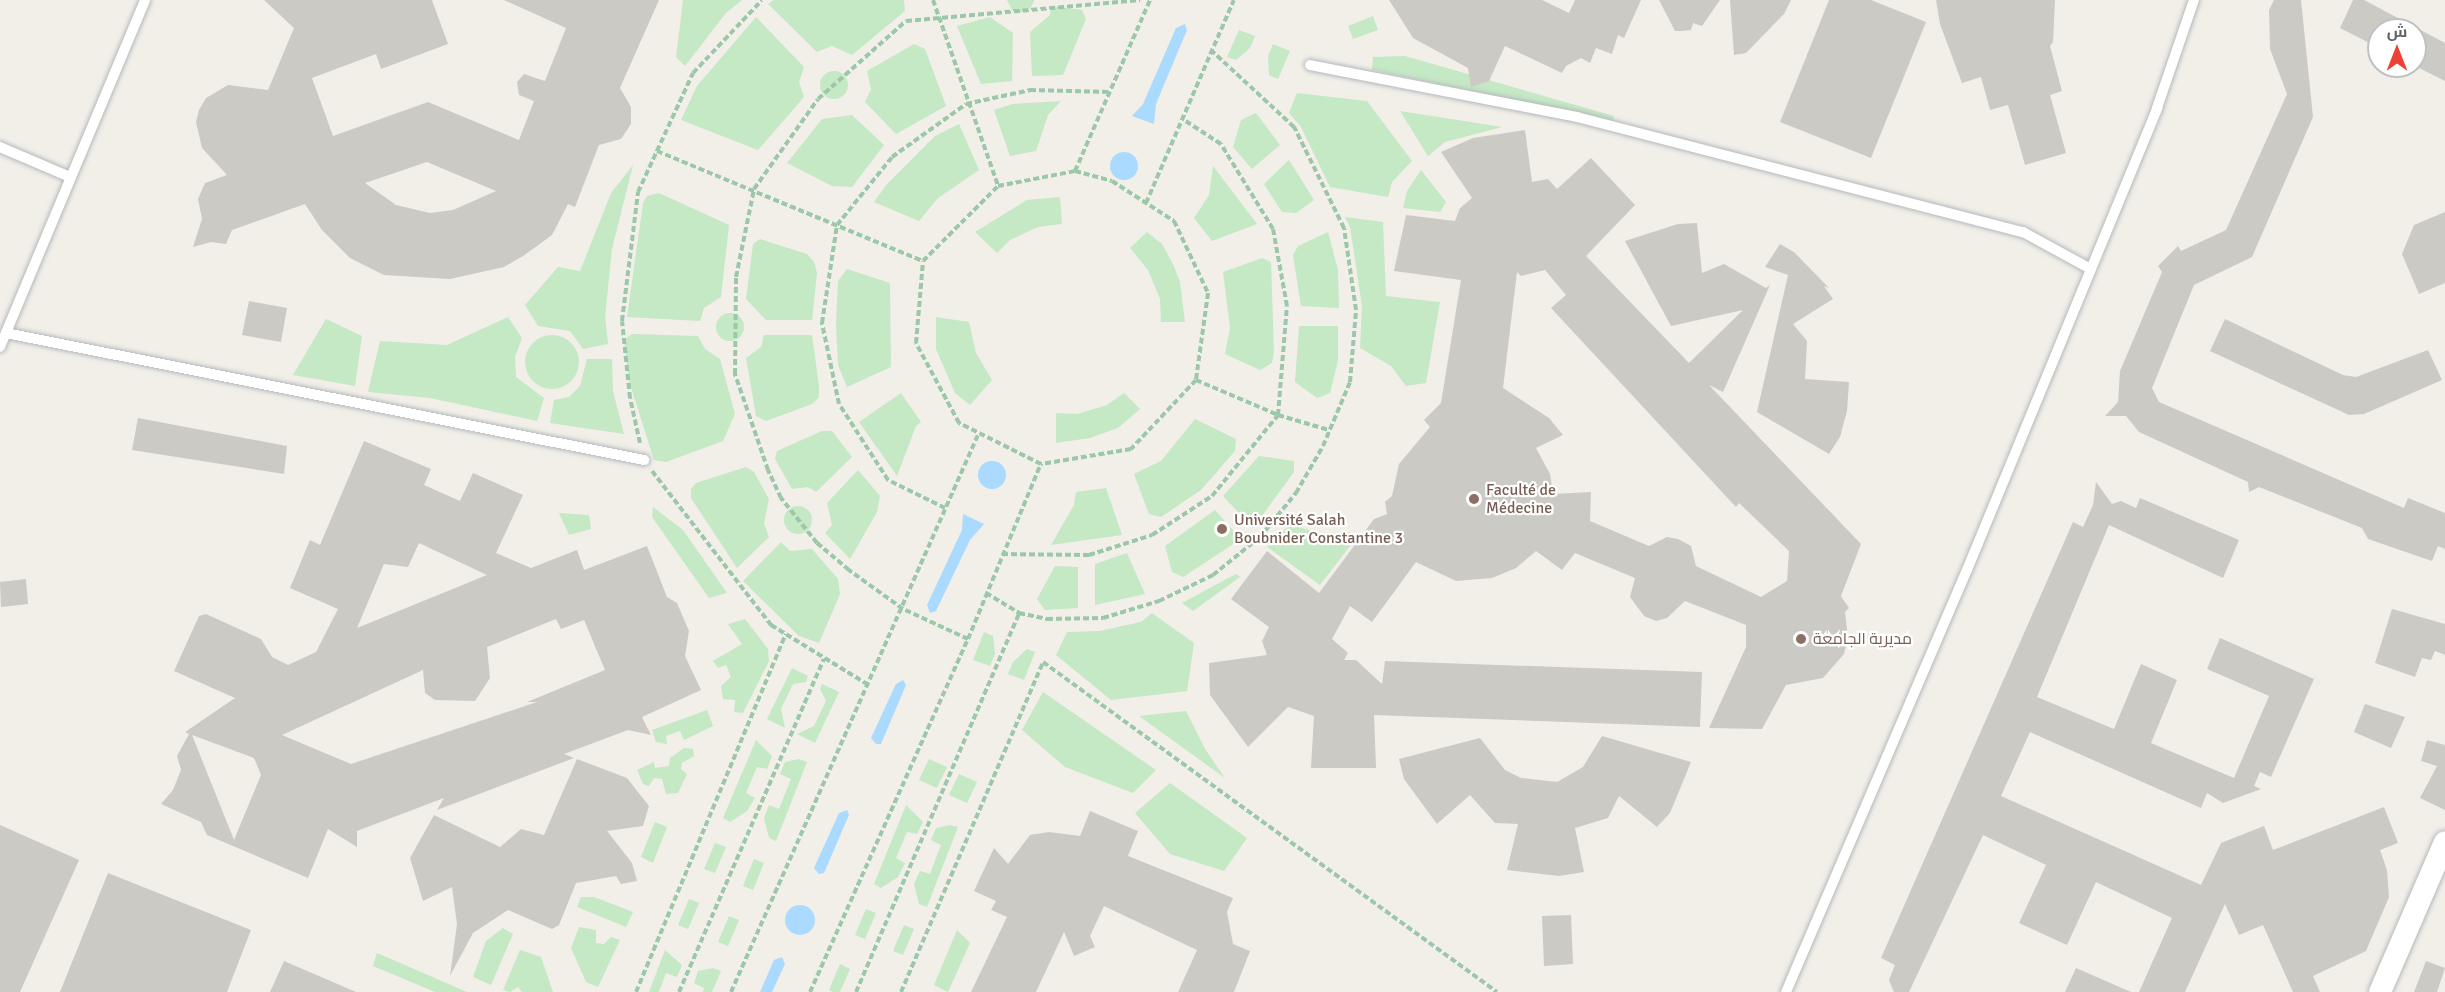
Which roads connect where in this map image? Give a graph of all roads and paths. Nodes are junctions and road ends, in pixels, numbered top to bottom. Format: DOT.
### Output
graph roads {
  1 [pos="145,0"];
  2 [pos="762,0"];
  3 [pos="933,0"];
  4 [pos="1140,0"];
  5 [pos="1150,0"];
  6 [pos="1234,0"];
  7 [pos="2194,0"];
  8 [pos="938,16"];
  9 [pos="1212,51"];
  10 [pos="1310,65"];
  11 [pos="1111,92"];
  12 [pos="966,104"];
  13 [pos="1184,120"];
  14 [pos="0,147"];
  15 [pos="657,151"];
  16 [pos="1075,171"];
  17 [pos="70,177"];
  18 [pos="998,186"];
  19 [pos="754,189"];
  20 [pos="1146,203"];
  21 [pos="837,225"];
  22 [pos="923,261"];
  23 [pos="2089,268"];
  24 [pos="6,333"];
  25 [pos="0,347"];
  26 [pos="1196,380"];
  27 [pos="1278,415"];
  28 [pos="1329,430"];
  29 [pos="978,435"];
  30 [pos="644,460"];
  31 [pos="1041,464"];
  32 [pos="945,508"];
  33 [pos="1002,554"];
  34 [pos="986,593"];
  35 [pos="903,609"];
  36 [pos="1019,613"];
  37 [pos="786,634"];
  38 [pos="968,639"];
  39 [pos="824,659"];
  40 [pos="870,686"];
  41 [pos="2445,842"];
  42 [pos="636,992"];
  43 [pos="679,992"];
  44 [pos="731,992"];
  45 [pos="810,992"];
  46 [pos="856,992"];
  47 [pos="901,992"];
  48 [pos="1497,992"];
  49 [pos="1786,992"];
  50 [pos="2380,992"];
  1 -- 17 [label="lane"];
  2 -- 15 [label="path"];
  3 -- 8 [label="path"];
  4 -- 8 [label="path"];
  5 -- 11 [label="path"];
  6 -- 9 [label="path"];
  7 -- 23 [label="lane"];
  8 -- 12 [label="path"];
  8 -- 19 [label="path"];
  9 -- 13 [label="path"];
  9 -- 28 [label="path"];
  10 -- 23 [label="lane"];
  11 -- 12 [label="path"];
  11 -- 16 [label="path"];
  12 -- 18 [label="path"];
  12 -- 21 [label="path"];
  13 -- 20 [label="path"];
  13 -- 27 [label="path"];
  14 -- 17 [label="lane"];
  15 -- 19 [label="path"];
  15 -- 30 [label="path"];
  16 -- 18 [label="path"];
  16 -- 20 [label="path"];
  17 -- 24 [label="lane"];
  18 -- 22 [label="path"];
  19 -- 21 [label="path"];
  19 -- 35 [label="path"];
  20 -- 26 [label="path"];
  21 -- 22 [label="path"];
  21 -- 32 [label="path"];
  22 -- 29 [label="path"];
  23 -- 49 [label="lane"];
  24 -- 25 [label="lane"];
  24 -- 30 [label="lane"];
  26 -- 27 [label="path"];
  26 -- 31 [label="path"];
  27 -- 28 [label="path"];
  27 -- 33 [label="path"];
  28 -- 36 [label="path"];
  29 -- 31 [label="path"];
  29 -- 32 [label="path"];
  30 -- 37 [label="path"];
  31 -- 33 [label="path"];
  32 -- 35 [label="path"];
  33 -- 34 [label="path"];
  34 -- 36 [label="path"];
  34 -- 38 [label="path"];
  35 -- 38 [label="path"];
  35 -- 40 [label="path"];
  36 -- 46 [label="path"];
  37 -- 39 [label="path"];
  37 -- 42 [label="path"];
  38 -- 45 [label="path"];
  39 -- 40 [label="path"];
  39 -- 43 [label="path"];
  40 -- 44 [label="path"];
  41 -- 50 [label="street"];
  47 -- 48 [label="path"];
}
